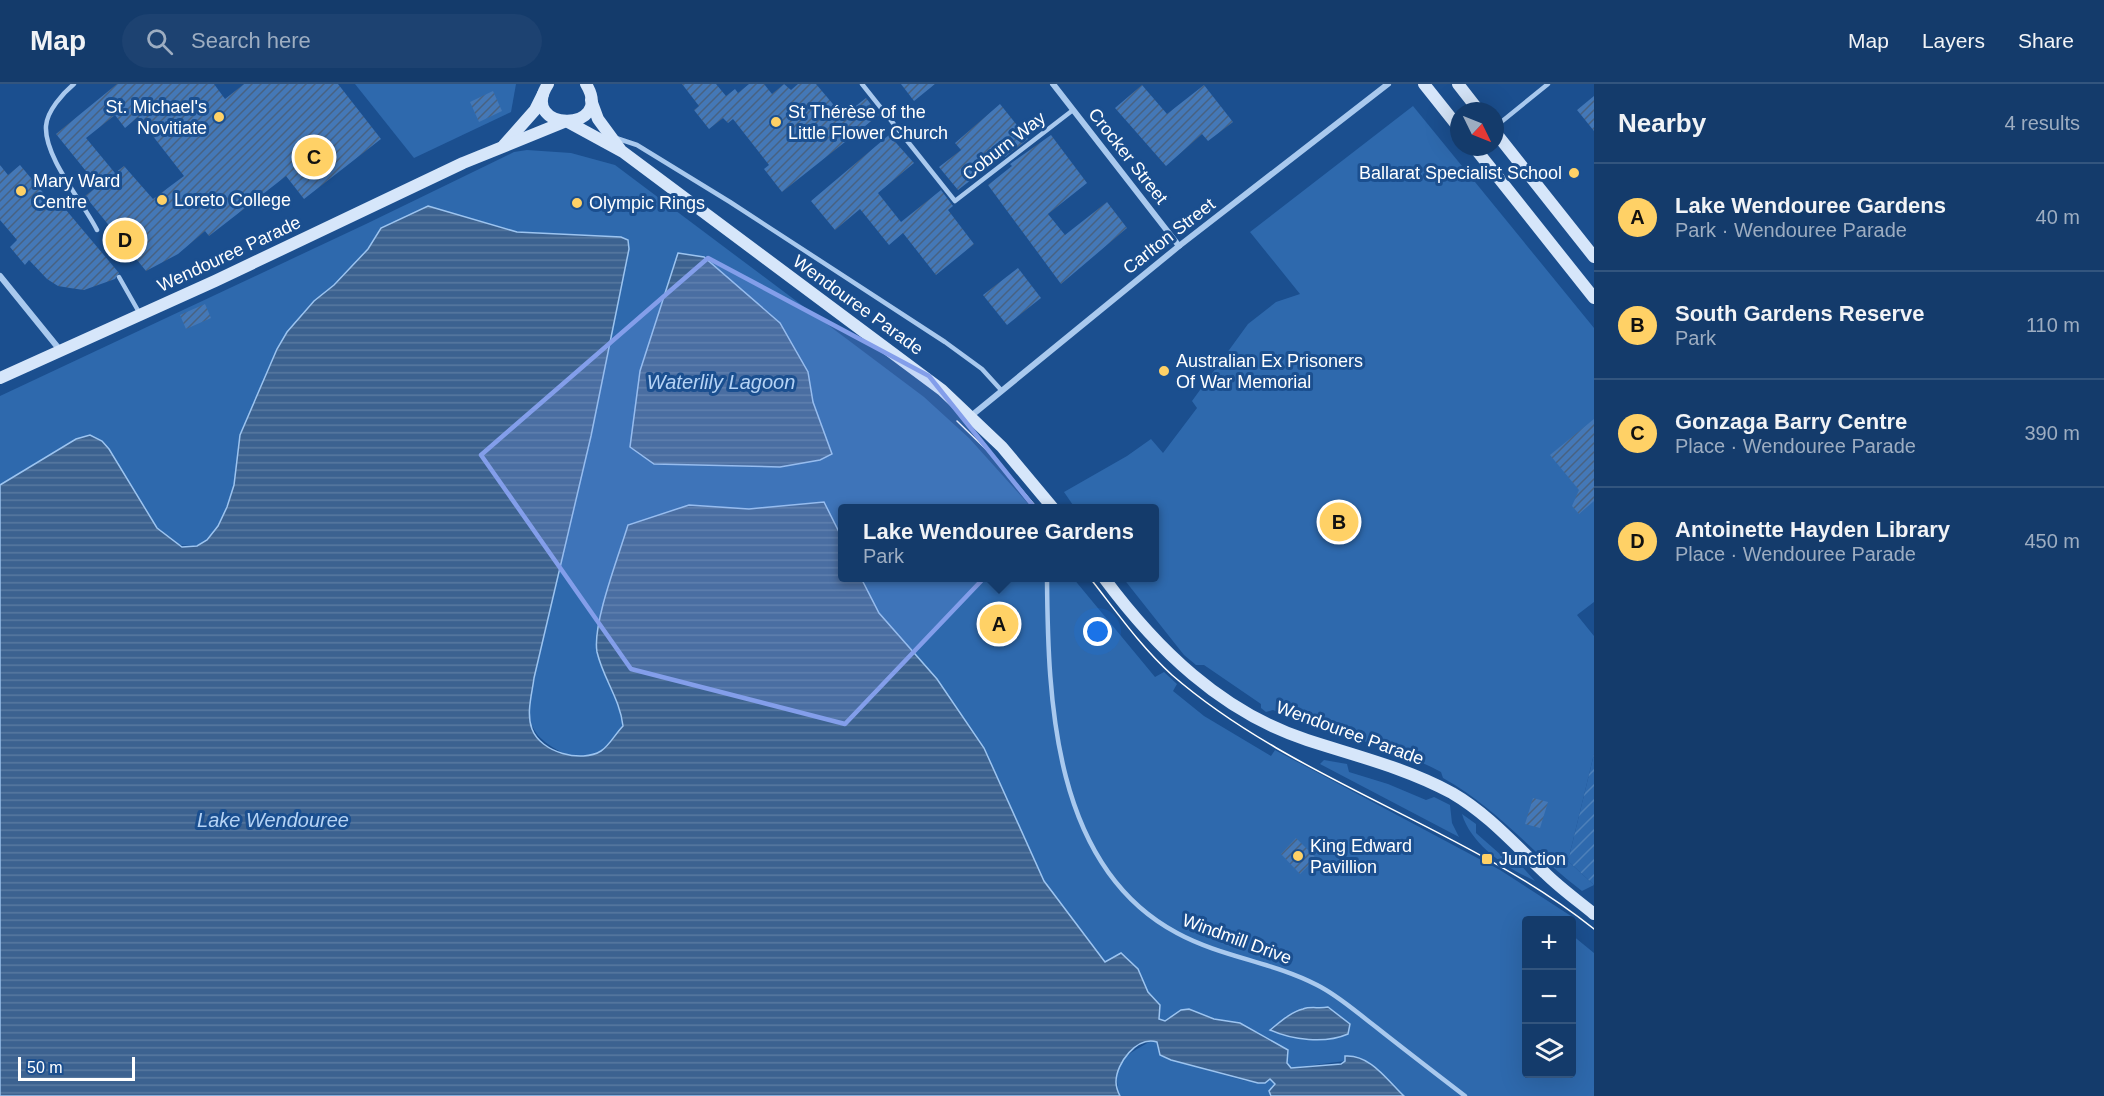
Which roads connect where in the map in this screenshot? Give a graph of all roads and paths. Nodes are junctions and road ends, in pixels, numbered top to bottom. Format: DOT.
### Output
graph roads {
  1 [pos="74,84"];
  2 [pos="586,84"];
  3 [pos="862,84"];
  4 [pos="1053,84"];
  5 [pos="1388,84"];
  6 [pos="1424,84"];
  7 [pos="1458,84"];
  8 [pos="1548,84"];
  9 [pos="546,87"];
  10 [pos="591,99"];
  11 [pos="1472,102"];
  12 [pos="1073,110"];
  13 [pos="1450,117"];
  14 [pos="1504,119"];
  15 [pos="566,122"];
  16 [pos="610,136"];
  17 [pos="1504,143"];
  18 [pos="504,145"];
  19 [pos="623,152"];
  20 [pos="1481,156"];
  21 [pos="97,230"];
  22 [pos="1179,246"];
  23 [pos="1594,257"];
  24 [pos="0,276"];
  25 [pos="119,277"];
  26 [pos="1594,298"];
  27 [pos="140,314"];
  28 [pos="60,350"];
  29 [pos="0,378"];
  30 [pos="1002,391"];
  31 [pos="971,416"];
  32 [pos="1050,504"];
  33 [pos="1047,582"];
  34 [pos="1107,582"];
  35 [pos="1594,914"];
  36 [pos="1465,1096"];
  1 -- 21 [label="lane"];
  2 -- 10 [label="street, Wendouree Parade"];
  3 -- 12 [label="lane, Coburn Way"];
  4 -- 12 [label="street, Crocker Street"];
  5 -- 22 [label="street, Carlton Street"];
  6 -- 13 [label="street"];
  7 -- 11 [label="street"];
  8 -- 14 [label="lane"];
  9 -- 15 [label="street"];
  9 -- 18 [label="street, Wendouree Parade"];
  10 -- 15 [label="street"];
  10 -- 16 [label="street, Wendouree Parade"];
  12 -- 22 [label="street, Crocker Street"];
  15 -- 18 [label="street, Wendouree Parade"];
  15 -- 19 [label="street, Wendouree Parade"];
  16 -- 19 [label="street, Wendouree Parade"];
  16 -- 30 [label="lane, Wendouree Parade"];
  17 -- 23 [label="street"];
  18 -- 27 [label="street, Wendouree Parade"];
  19 -- 31 [label="street, Wendouree Parade"];
  20 -- 26 [label="street"];
  22 -- 30 [label="street, Carlton Street"];
  24 -- 28 [label="street"];
  25 -- 27 [label="lane"];
  27 -- 28 [label="street, Wendouree Parade"];
  28 -- 29 [label="street, Wendouree Parade"];
  30 -- 31 [label="street, Carlton Street"];
  31 -- 32 [label="street, Wendouree Parade"];
  33 -- 36 [label="lane, Windmill Drive"];
  34 -- 35 [label="street, Wendouree Parade"];
}
